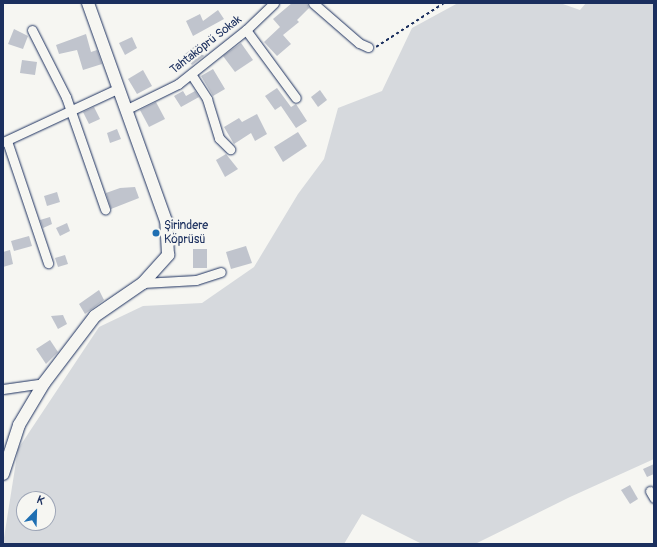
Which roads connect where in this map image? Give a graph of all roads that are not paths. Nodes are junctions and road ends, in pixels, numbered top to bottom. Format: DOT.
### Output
graph roads {
  1 [pos="88,3"];
  2 [pos="274,3"];
  3 [pos="313,3"];
  4 [pos="32,30"];
  5 [pos="246,30"];
  6 [pos="368,47"];
  7 [pos="191,74"];
  8 [pos="117,89"];
  9 [pos="296,98"];
  10 [pos="125,110"];
  11 [pos="70,111"];
  12 [pos="5,141"];
  13 [pos="230,149"];
  14 [pos="105,209"];
  15 [pos="48,263"];
  16 [pos="221,272"];
  17 [pos="142,283"];
  18 [pos="44,383"];
  19 [pos="3,389"];
  20 [pos="3,474"];
  1 -- 8 [label="street"];
  2 -- 5 [label="street, Tahtaköprü Sokak"];
  3 -- 6 [label="street"];
  4 -- 11 [label="street"];
  5 -- 7 [label="street, Tahtaköprü Sokak"];
  5 -- 9 [label="street"];
  7 -- 10 [label="street, Tahtaköprü Sokak"];
  7 -- 13 [label="street"];
  8 -- 10 [label="street"];
  8 -- 11 [label="street"];
  10 -- 17 [label="street"];
  11 -- 12 [label="street"];
  11 -- 14 [label="street"];
  12 -- 15 [label="street"];
  16 -- 17 [label="street"];
  17 -- 18 [label="street"];
  18 -- 19 [label="street"];
  18 -- 20 [label="street"];
}
